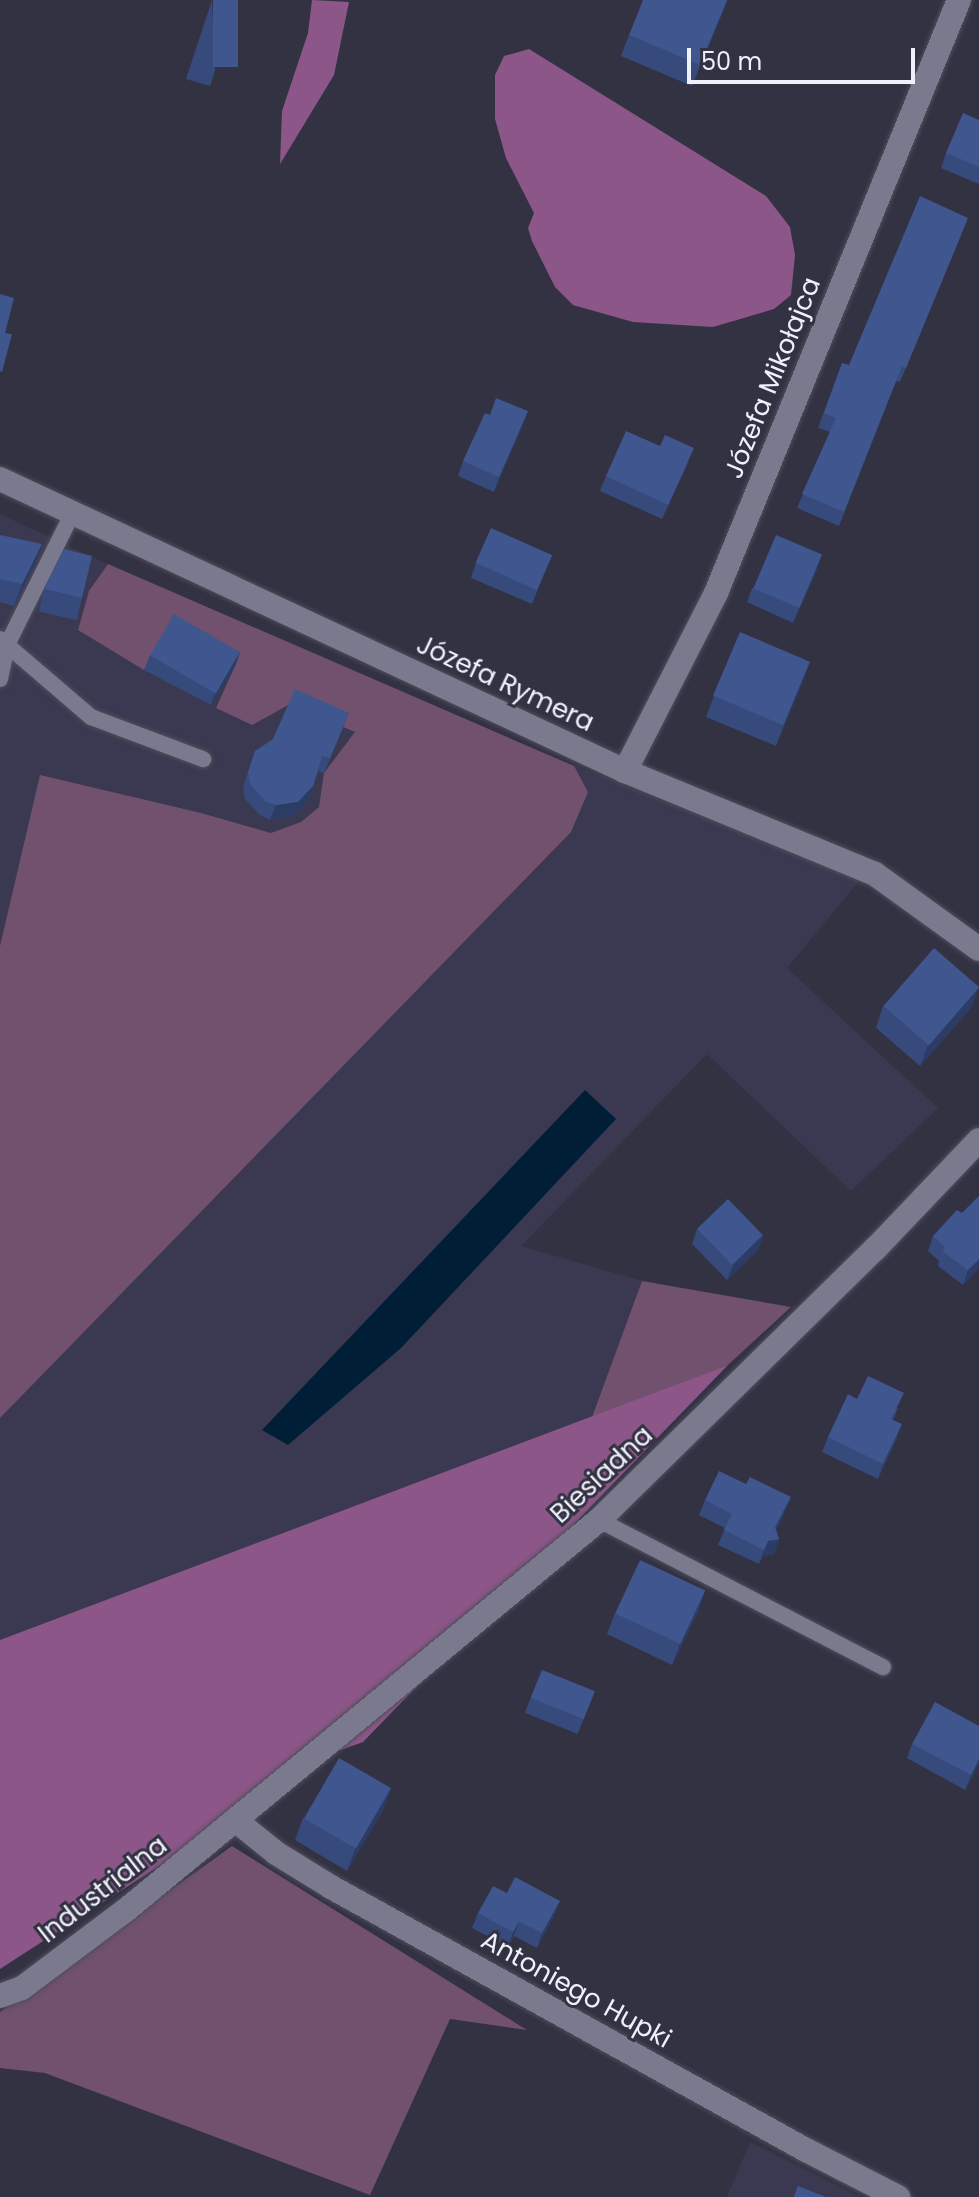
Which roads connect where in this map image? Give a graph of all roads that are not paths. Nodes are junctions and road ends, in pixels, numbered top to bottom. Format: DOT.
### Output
graph roads {
  1 [pos="959,0"];
  2 [pos="0,479"];
  3 [pos="73,512"];
  4 [pos="3,642"];
  5 [pos="0,679"];
  6 [pos="203,759"];
  7 [pos="625,771"];
  8 [pos="979,949"];
  9 [pos="979,1140"];
  10 [pos="599,1520"];
  11 [pos="883,1667"];
  12 [pos="235,1820"];
  13 [pos="0,1996"];
  14 [pos="898,2197"];
  1 -- 7 [label="street, Józefa Mikołajca"];
  2 -- 3 [label="street, Józefa Rymera"];
  3 -- 4 [label="lane"];
  3 -- 7 [label="street, Józefa Rymera"];
  4 -- 5 [label="lane"];
  4 -- 6 [label="lane"];
  7 -- 8 [label="street, Józefa Rymera"];
  9 -- 10 [label="street, Biesiadna"];
  10 -- 11 [label="lane"];
  10 -- 12 [label="street, Biesiadna"];
  12 -- 13 [label="street, Industrialna"];
  12 -- 14 [label="street, Antoniego Hupki"];
}
